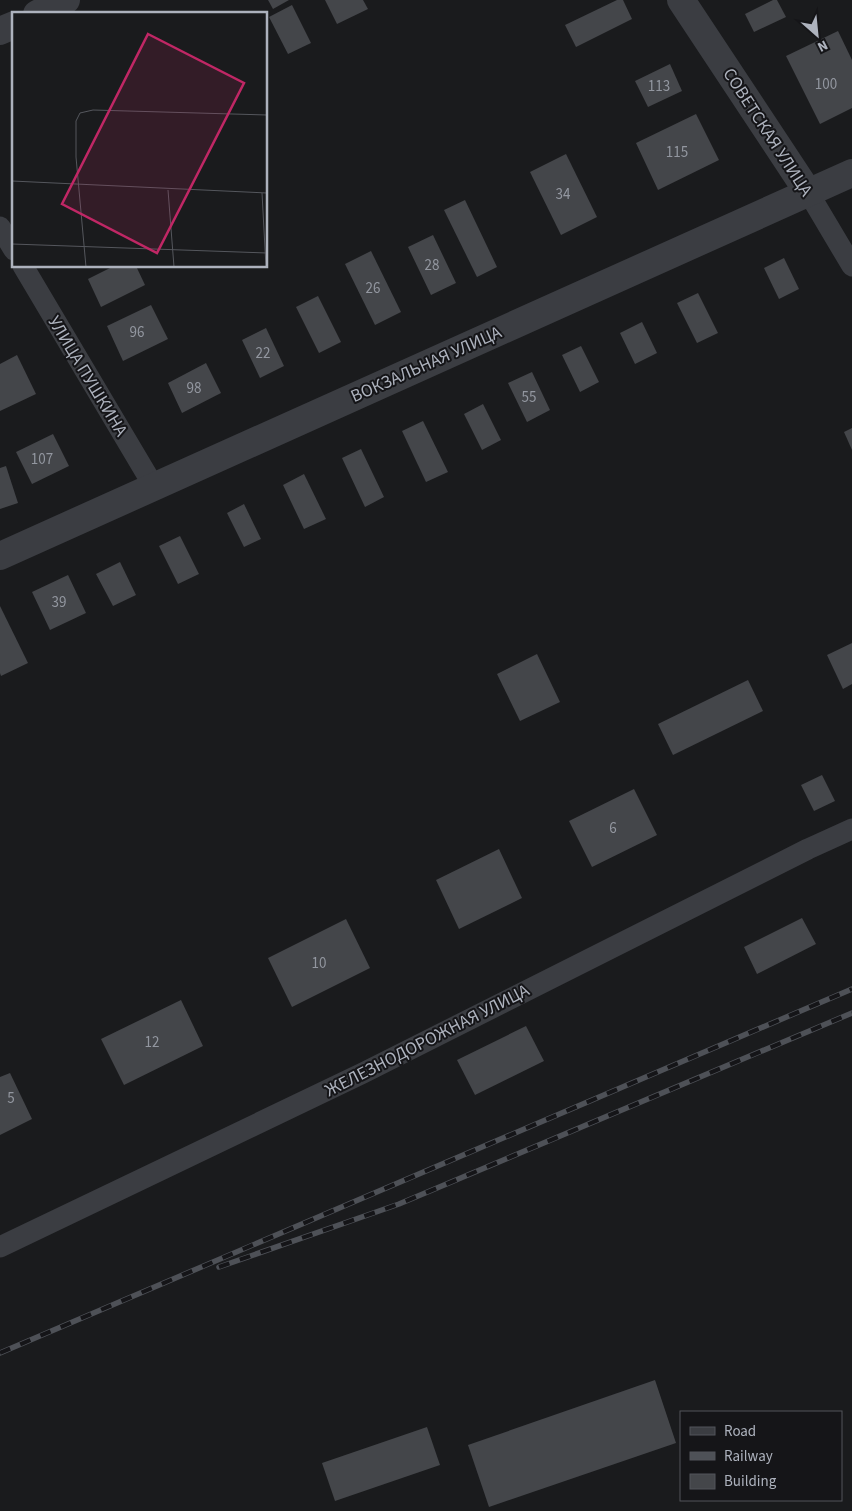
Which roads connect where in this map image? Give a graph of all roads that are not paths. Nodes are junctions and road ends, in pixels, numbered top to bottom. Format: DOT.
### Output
graph roads {
  1 [pos="66,0"];
  2 [pos="682,0"];
  3 [pos="41,12"];
  4 [pos="12,26"];
  5 [pos="0,31"];
  6 [pos="852,173"];
  7 [pos="808,192"];
  8 [pos="0,227"];
  9 [pos="12,247"];
  10 [pos="852,266"];
  11 [pos="24,268"];
  12 [pos="153,485"];
  13 [pos="0,556"];
  14 [pos="852,829"];
  15 [pos="0,1247"];
  1 -- 3 [label="street"];
  2 -- 7 [label="street, СОВЕТСКАЯ УЛИЦА"];
  4 -- 5 [label="street"];
  6 -- 7 [label="street, ВОКЗАЛЬНАЯ УЛИЦА"];
  7 -- 10 [label="street, СОВЕТСКАЯ УЛИЦА"];
  7 -- 12 [label="street, ВОКЗАЛЬНАЯ УЛИЦА"];
  8 -- 9 [label="street"];
  11 -- 12 [label="street, УЛИЦА ПУШКИНА"];
  12 -- 13 [label="street, ВОКЗАЛЬНАЯ УЛИЦА"];
  14 -- 15 [label="street, ЖЕЛЕЗНОДОРОЖНАЯ УЛИЦА"];
}
